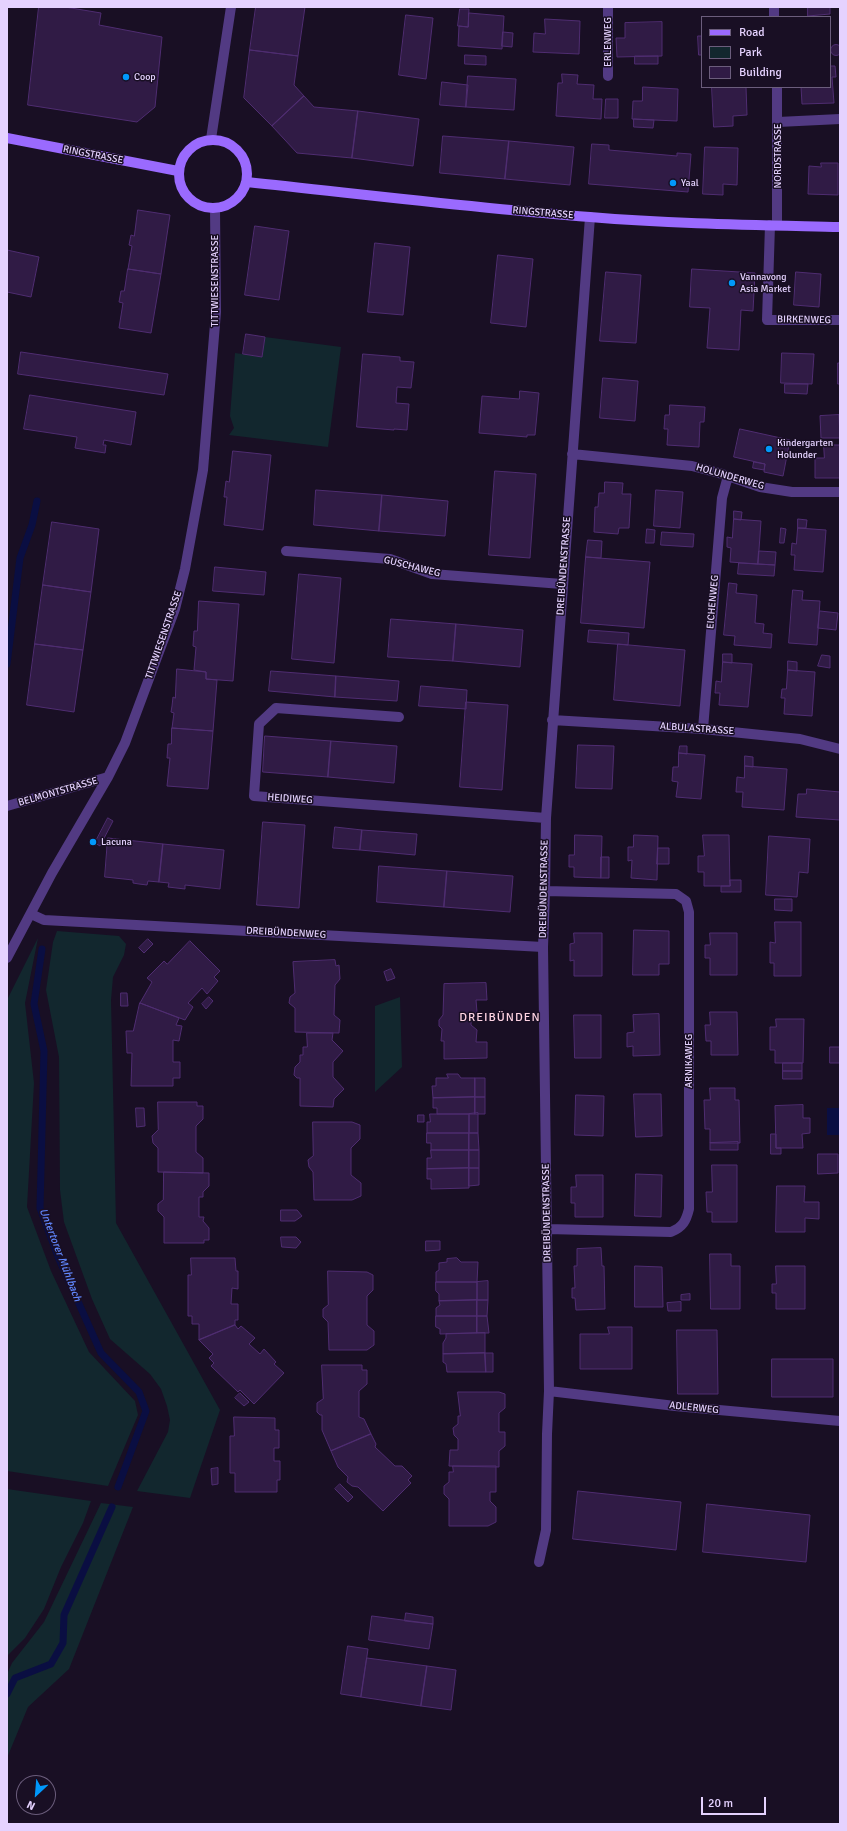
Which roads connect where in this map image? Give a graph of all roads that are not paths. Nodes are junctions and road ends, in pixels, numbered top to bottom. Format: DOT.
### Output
graph roads {
  1 [pos="231,7"];
  2 [pos="608,7"];
  3 [pos="608,76"];
  4 [pos="777,88"];
  5 [pos="840,119"];
  6 [pos="778,122"];
  7 [pos="7,138"];
  8 [pos="211,139"];
  9 [pos="178,171"];
  10 [pos="247,182"];
  11 [pos="215,208"];
  12 [pos="590,217"];
  13 [pos="774,225"];
  14 [pos="840,227"];
  15 [pos="840,320"];
  16 [pos="572,454"];
  17 [pos="728,476"];
  18 [pos="840,492"];
  19 [pos="286,551"];
  20 [pos="562,584"];
  21 [pos="399,717"];
  22 [pos="552,720"];
  23 [pos="703,729"];
  24 [pos="840,749"];
  25 [pos="108,777"];
  26 [pos="7,806"];
  27 [pos="546,818"];
  28 [pos="546,891"];
  29 [pos="31,914"];
  30 [pos="543,947"];
  31 [pos="7,958"];
  32 [pos="547,1229"];
  33 [pos="549,1391"];
  34 [pos="840,1421"];
  35 [pos="539,1562"];
  1 -- 8 [label="street"];
  2 -- 3 [label="street, ERLENWEG"];
  4 -- 6 [label="street, NORDSTRASSE"];
  5 -- 6 [label="street"];
  6 -- 13 [label="street, NORDSTRASSE"];
  7 -- 9 [label="main road, RINGSTRASSE"];
  8 -- 9 [label="main road"];
  8 -- 10 [label="main road"];
  9 -- 11 [label="main road"];
  10 -- 11 [label="main road"];
  10 -- 12 [label="main road, RINGSTRASSE"];
  11 -- 25 [label="street, TITTWIESENSTRASSE"];
  12 -- 13 [label="main road, RINGSTRASSE"];
  12 -- 16 [label="street, DREIBÜNDENSTRASSE"];
  13 -- 14 [label="main road, RINGSTRASSE"];
  13 -- 15 [label="street, BIRKENWEG"];
  16 -- 17 [label="street, HOLUNDERWEG"];
  16 -- 20 [label="street, DREIBÜNDENSTRASSE"];
  17 -- 18 [label="street, HOLUNDERWEG"];
  17 -- 23 [label="street, EICHENWEG"];
  19 -- 20 [label="street, GUSCHAWEG"];
  20 -- 22 [label="street, DREIBÜNDENSTRASSE"];
  21 -- 27 [label="street, HEIDIWEG"];
  22 -- 23 [label="street, ALBULASTRASSE"];
  22 -- 27 [label="street, DREIBÜNDENSTRASSE"];
  23 -- 24 [label="street, ALBULASTRASSE"];
  25 -- 26 [label="street, BELMONTSTRASSE"];
  25 -- 29 [label="street, TITTWIESENSTRASSE"];
  27 -- 28 [label="street, DREIBÜNDENSTRASSE"];
  28 -- 30 [label="street, DREIBÜNDENSTRASSE"];
  28 -- 32 [label="street, ARNIKAWEG"];
  29 -- 30 [label="street, DREIBÜNDENWEG"];
  29 -- 31 [label="street, TITTWIESENSTRASSE"];
  30 -- 32 [label="street, DREIBÜNDENSTRASSE"];
  32 -- 33 [label="street, DREIBÜNDENSTRASSE"];
  33 -- 34 [label="street, ADLERWEG"];
  33 -- 35 [label="street, DREIBÜNDENSTRASSE"];
}
